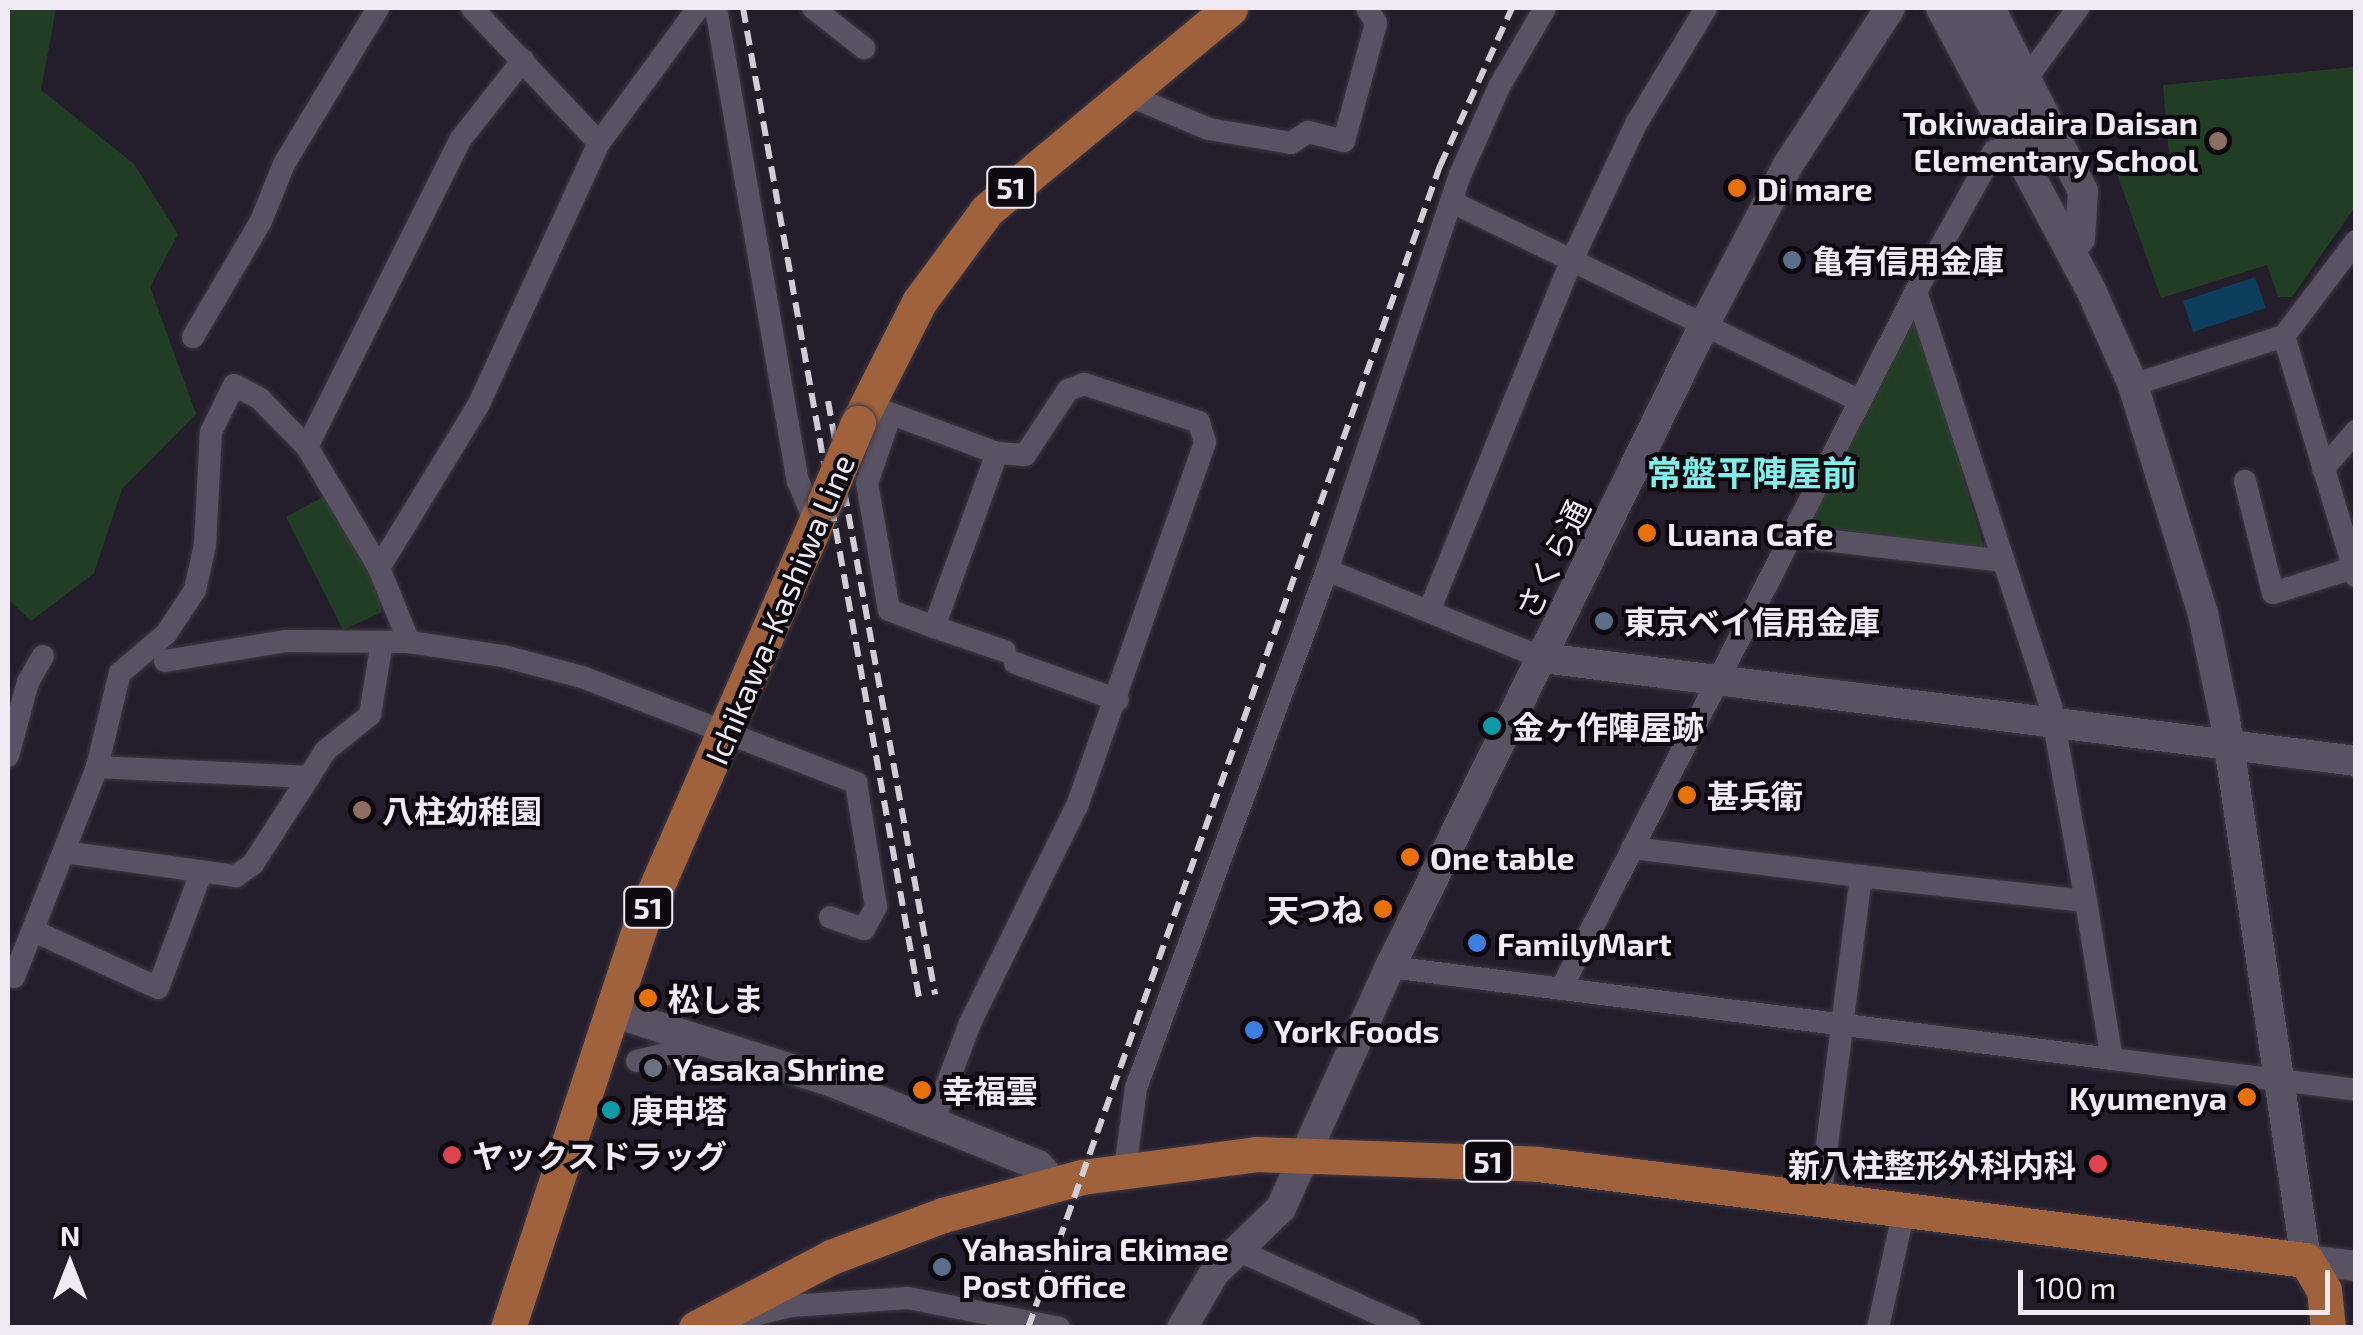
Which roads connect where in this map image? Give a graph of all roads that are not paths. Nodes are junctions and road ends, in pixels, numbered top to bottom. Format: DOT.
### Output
graph roads {
  1 [pos="378,8"];
  2 [pos="472,8"];
  3 [pos="698,8"];
  4 [pos="716,8"];
  5 [pos="813,8"];
  6 [pos="1230,8"];
  7 [pos="1366,8"];
  8 [pos="1546,8"];
  9 [pos="1706,8"];
  10 [pos="1890,8"];
  11 [pos="1918,8"];
  12 [pos="1941,8"];
  13 [pos="1966,8"];
  14 [pos="1990,8"];
  15 [pos="2078,8"];
  16 [pos="864,48"];
  17 [pos="522,60"];
  18 [pos="2027,78"];
  19 [pos="1125,94"];
  20 [pos="599,143"];
  21 [pos="1994,152"];
  22 [pos="1452,202"];
  23 [pos="2080,239"];
  24 [pos="2356,241"];
  25 [pos="1572,260"];
  26 [pos="2091,290"];
  27 [pos="1916,291"];
  28 [pos="1704,325"];
  29 [pos="2284,336"];
  30 [pos="193,337"];
  31 [pos="2133,385"];
  32 [pos="1858,400"];
  33 [pos="871,414"];
  34 [pos="2356,431"];
  35 [pos="307,448"];
  36 [pos="997,453"];
  37 [pos="2324,469"];
  38 [pos="2245,480"];
  39 [pos="821,513"];
  40 [pos="1792,536"];
  41 [pos="2004,562"];
  42 [pos="378,568"];
  43 [pos="1326,570"];
  44 [pos="2354,572"];
  45 [pos="1430,610"];
  46 [pos="934,627"];
  47 [pos="382,642"];
  48 [pos="409,642"];
  49 [pos="44,656"];
  50 [pos="1543,658"];
  51 [pos="165,661"];
  52 [pos="1716,682"];
  53 [pos="1118,700"];
  54 [pos="12,718"];
  55 [pos="2055,725"];
  56 [pos="726,734"];
  57 [pos="2229,745"];
  58 [pos="8,756"];
  59 [pos="2356,762"];
  60 [pos="96,766"];
  61 [pos="309,777"];
  62 [pos="1632,848"];
  63 [pos="66,852"];
  64 [pos="201,873"];
  65 [pos="1860,876"];
  66 [pos="2086,901"];
  67 [pos="830,917"];
  68 [pos="34,931"];
  69 [pos="1390,967"];
  70 [pos="14,976"];
  71 [pos="1561,989"];
  72 [pos="615,1013"];
  73 [pos="1841,1024"];
  74 [pos="705,1038"];
  75 [pos="2112,1060"];
  76 [pos="636,1061"];
  77 [pos="2281,1080"];
  78 [pos="2356,1090"];
  79 [pos="933,1122"];
  80 [pos="1304,1156"];
  81 [pos="1125,1169"];
  82 [pos="1054,1184"];
  83 [pos="1820,1199"];
  84 [pos="1904,1210"];
  85 [pos="1237,1250"];
  86 [pos="2306,1260"];
  87 [pos="2356,1266"];
  88 [pos="960,1316"];
  89 [pos="791,1317"];
  90 [pos="508,1328"];
  91 [pos="696,1328"];
  92 [pos="714,1328"];
  93 [pos="1059,1328"];
  94 [pos="1182,1328"];
  95 [pos="1410,1328"];
  96 [pos="1878,1328"];
  97 [pos="2304,1328"];
  98 [pos="2328,1328"];
  1 -- 30 [label="street"];
  2 -- 17 [label="street"];
  3 -- 20 [label="street"];
  4 -- 39 [label="street"];
  5 -- 16 [label="street"];
  6 -- 19 [label="main road, Ichikawa-Kashiwa Line / 51"];
  7 -- 19 [label="street"];
  8 -- 22 [label="street"];
  9 -- 25 [label="street"];
  10 -- 28 [label="street, さくら通"];
  11 -- 21 [label="street"];
  12 -- 26 [label="street"];
  13 -- 23 [label="street"];
  14 -- 18 [label="street"];
  15 -- 18 [label="street"];
  17 -- 20 [label="street"];
  17 -- 35 [label="street"];
  18 -- 23 [label="street"];
  19 -- 33 [label="main road, Ichikawa-Kashiwa Line / 51"];
  20 -- 42 [label="street"];
  21 -- 26 [label="street"];
  21 -- 27 [label="street"];
  22 -- 25 [label="street"];
  22 -- 43 [label="street"];
  23 -- 26 [label="street"];
  24 -- 29 [label="street"];
  25 -- 28 [label="street"];
  25 -- 45 [label="street"];
  26 -- 31 [label="street"];
  27 -- 32 [label="street"];
  27 -- 41 [label="street"];
  28 -- 32 [label="street"];
  28 -- 50 [label="street, さくら通"];
  29 -- 31 [label="street"];
  29 -- 37 [label="street"];
  31 -- 57 [label="street"];
  32 -- 40 [label="street"];
  33 -- 36 [label="street"];
  33 -- 39 [label="main road, Ichikawa-Kashiwa Line / 51, bridge"];
  33 -- 46 [label="street"];
  34 -- 37 [label="street"];
  35 -- 42 [label="street"];
  35 -- 60 [label="street"];
  36 -- 46 [label="street"];
  36 -- 53 [label="street"];
  37 -- 44 [label="street"];
  38 -- 44 [label="street"];
  39 -- 56 [label="main road, Ichikawa-Kashiwa Line / 51"];
  40 -- 41 [label="street"];
  40 -- 52 [label="street"];
  41 -- 55 [label="street"];
  42 -- 48 [label="street"];
  43 -- 45 [label="street"];
  43 -- 81 [label="street"];
  45 -- 50 [label="street"];
  46 -- 53 [label="street"];
  47 -- 48 [label="street"];
  47 -- 51 [label="street"];
  47 -- 61 [label="street"];
  48 -- 56 [label="street"];
  49 -- 54 [label="street"];
  50 -- 52 [label="street"];
  50 -- 69 [label="street, さくら通"];
  52 -- 55 [label="street"];
  52 -- 62 [label="street"];
  53 -- 79 [label="street"];
  54 -- 58 [label="street"];
  55 -- 57 [label="street"];
  55 -- 66 [label="street"];
  56 -- 67 [label="street"];
  56 -- 72 [label="main road, Ichikawa-Kashiwa Line / 51"];
  57 -- 59 [label="street"];
  57 -- 77 [label="street"];
  60 -- 61 [label="street"];
  60 -- 63 [label="street"];
  61 -- 64 [label="street"];
  62 -- 65 [label="street"];
  62 -- 71 [label="street"];
  63 -- 64 [label="street"];
  63 -- 68 [label="street"];
  64 -- 68 [label="street"];
  65 -- 66 [label="street"];
  65 -- 73 [label="street"];
  66 -- 75 [label="street"];
  68 -- 70 [label="street"];
  69 -- 71 [label="street"];
  69 -- 80 [label="street, さくら通"];
  71 -- 73 [label="street"];
  72 -- 74 [label="street"];
  72 -- 90 [label="main road, Ichikawa-Kashiwa Line / 51"];
  73 -- 75 [label="street"];
  73 -- 83 [label="street"];
  74 -- 76 [label="street"];
  74 -- 79 [label="street"];
  75 -- 77 [label="street"];
  77 -- 78 [label="street"];
  77 -- 86 [label="street"];
  79 -- 82 [label="street"];
  80 -- 81 [label="main road, 51"];
  80 -- 83 [label="main road, 51"];
  80 -- 85 [label="street, さくら通"];
  81 -- 82 [label="main road, 51"];
  82 -- 91 [label="main road, 51"];
  83 -- 84 [label="main road, 51"];
  84 -- 86 [label="main road, 51"];
  84 -- 96 [label="street"];
  85 -- 94 [label="street, さくら通"];
  85 -- 95 [label="street"];
  86 -- 87 [label="street"];
  86 -- 97 [label="main road"];
  86 -- 98 [label="main road"];
  88 -- 89 [label="street"];
  88 -- 93 [label="street"];
  89 -- 92 [label="street"];
}
